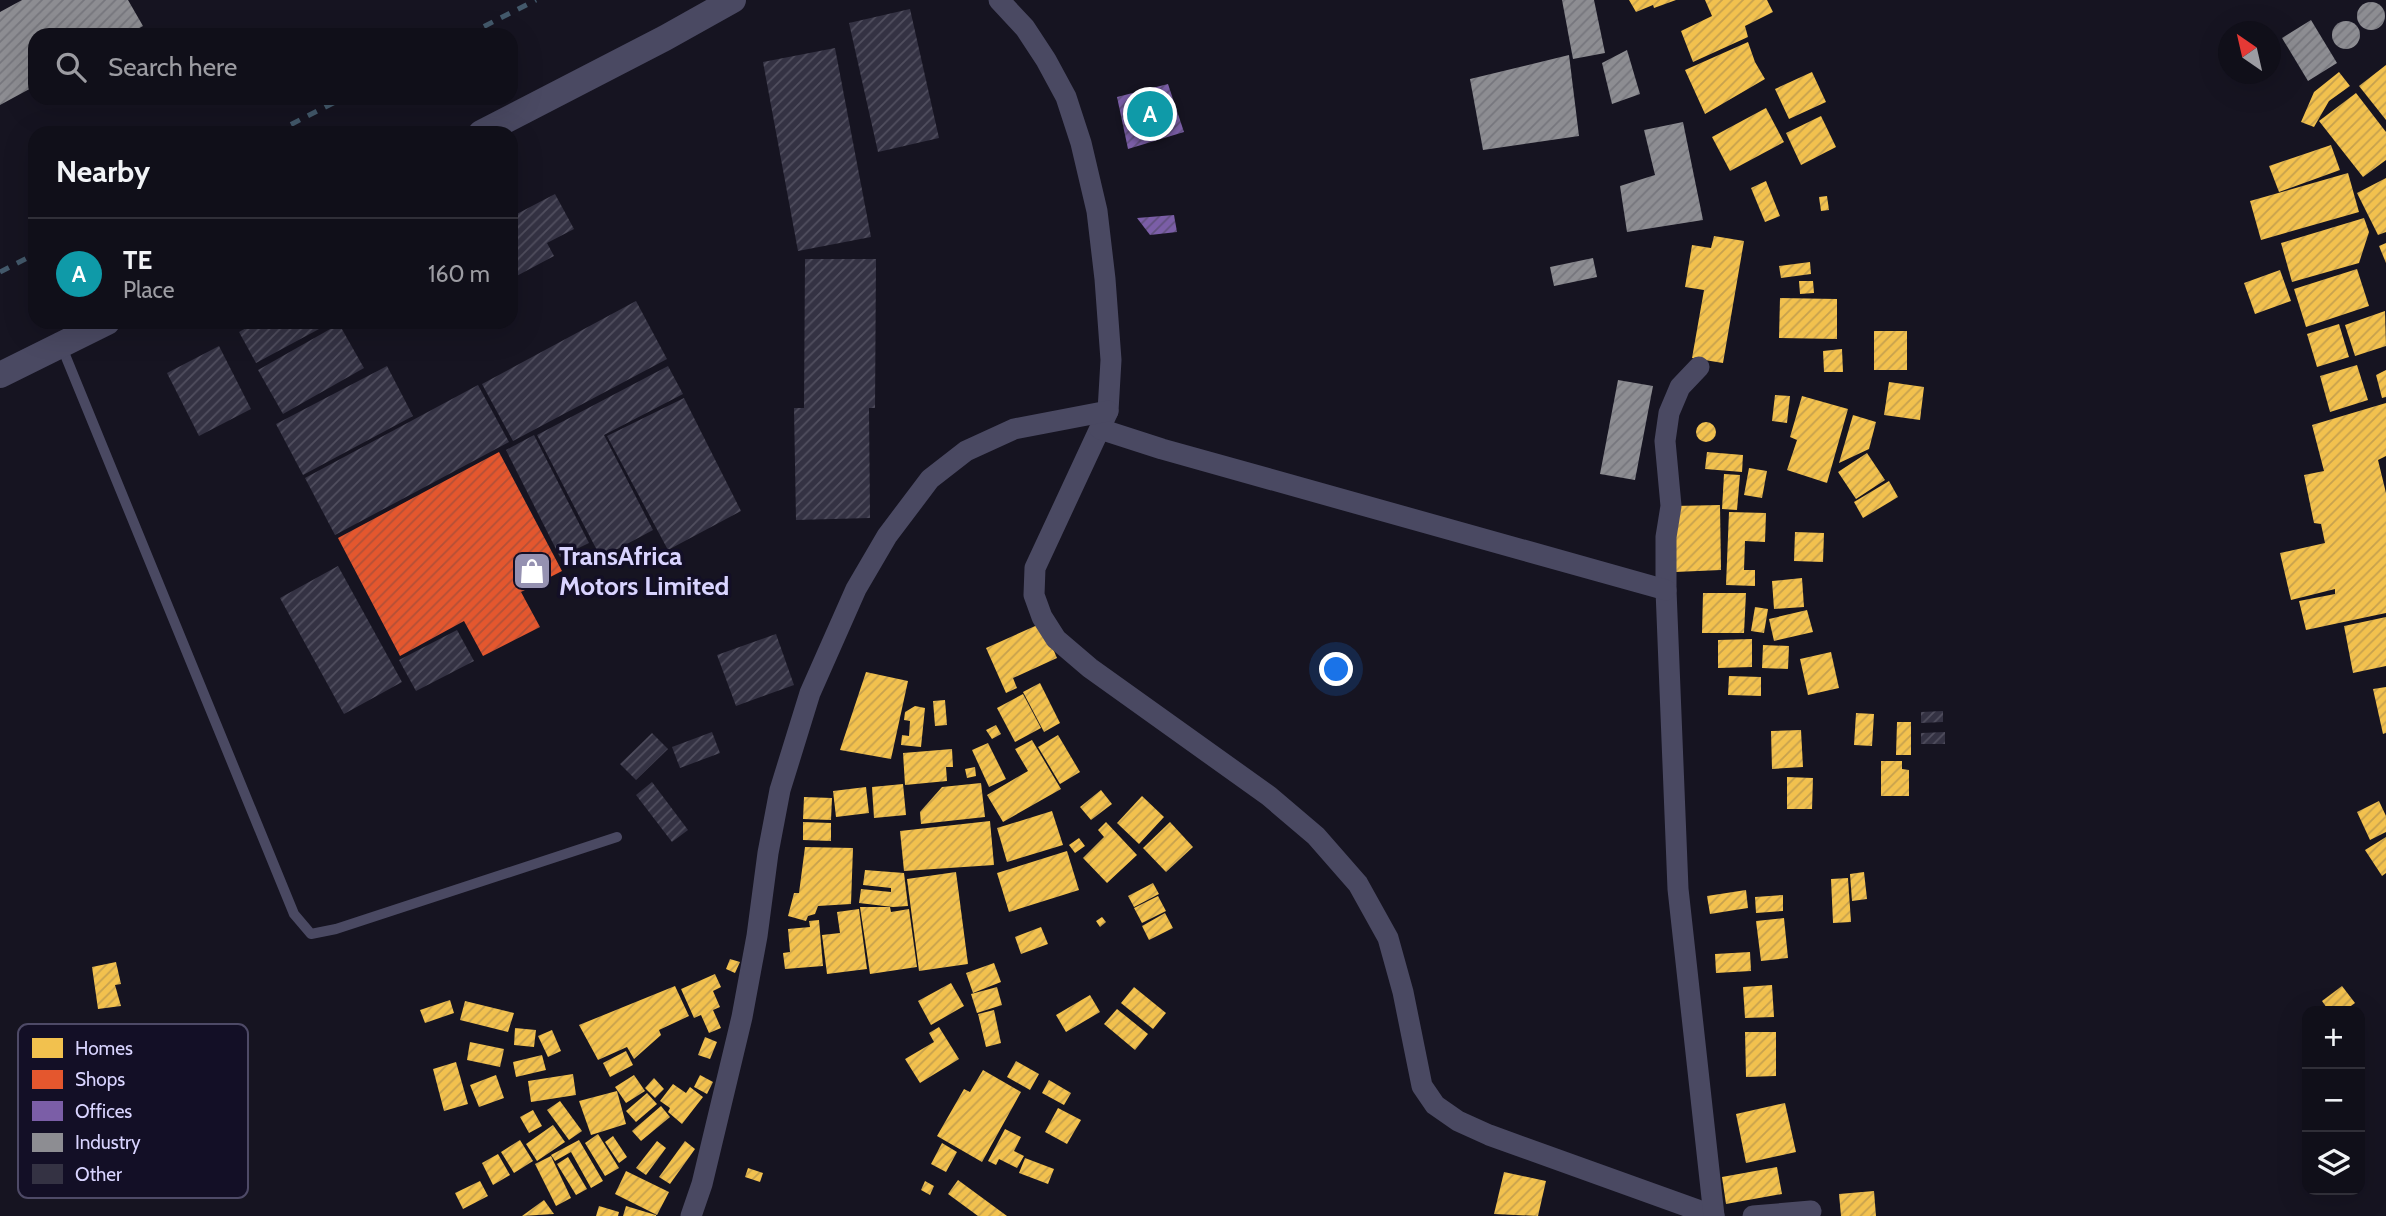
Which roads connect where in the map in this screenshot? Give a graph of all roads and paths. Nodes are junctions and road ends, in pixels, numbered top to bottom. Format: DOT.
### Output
graph roads {
  1 [pos="733,0"];
  2 [pos="999,0"];
  3 [pos="495,126"];
  4 [pos="93,329"];
  5 [pos="61,345"];
  6 [pos="1699,367"];
  7 [pos="0,375"];
  8 [pos="1104,420"];
  9 [pos="1665,590"];
  10 [pos="617,837"];
  11 [pos="1811,1211"];
  12 [pos="691,1216"];
  13 [pos="1714,1216"];
  14 [pos="1753,1216"];
  1 -- 3 [label="street"];
  2 -- 8 [label="street"];
  4 -- 5 [label="street"];
  5 -- 7 [label="street"];
  5 -- 10 [label="lane"];
  6 -- 9 [label="street"];
  8 -- 9 [label="street"];
  8 -- 12 [label="street"];
  8 -- 13 [label="street"];
  9 -- 13 [label="street"];
  11 -- 14 [label="street"];
}
